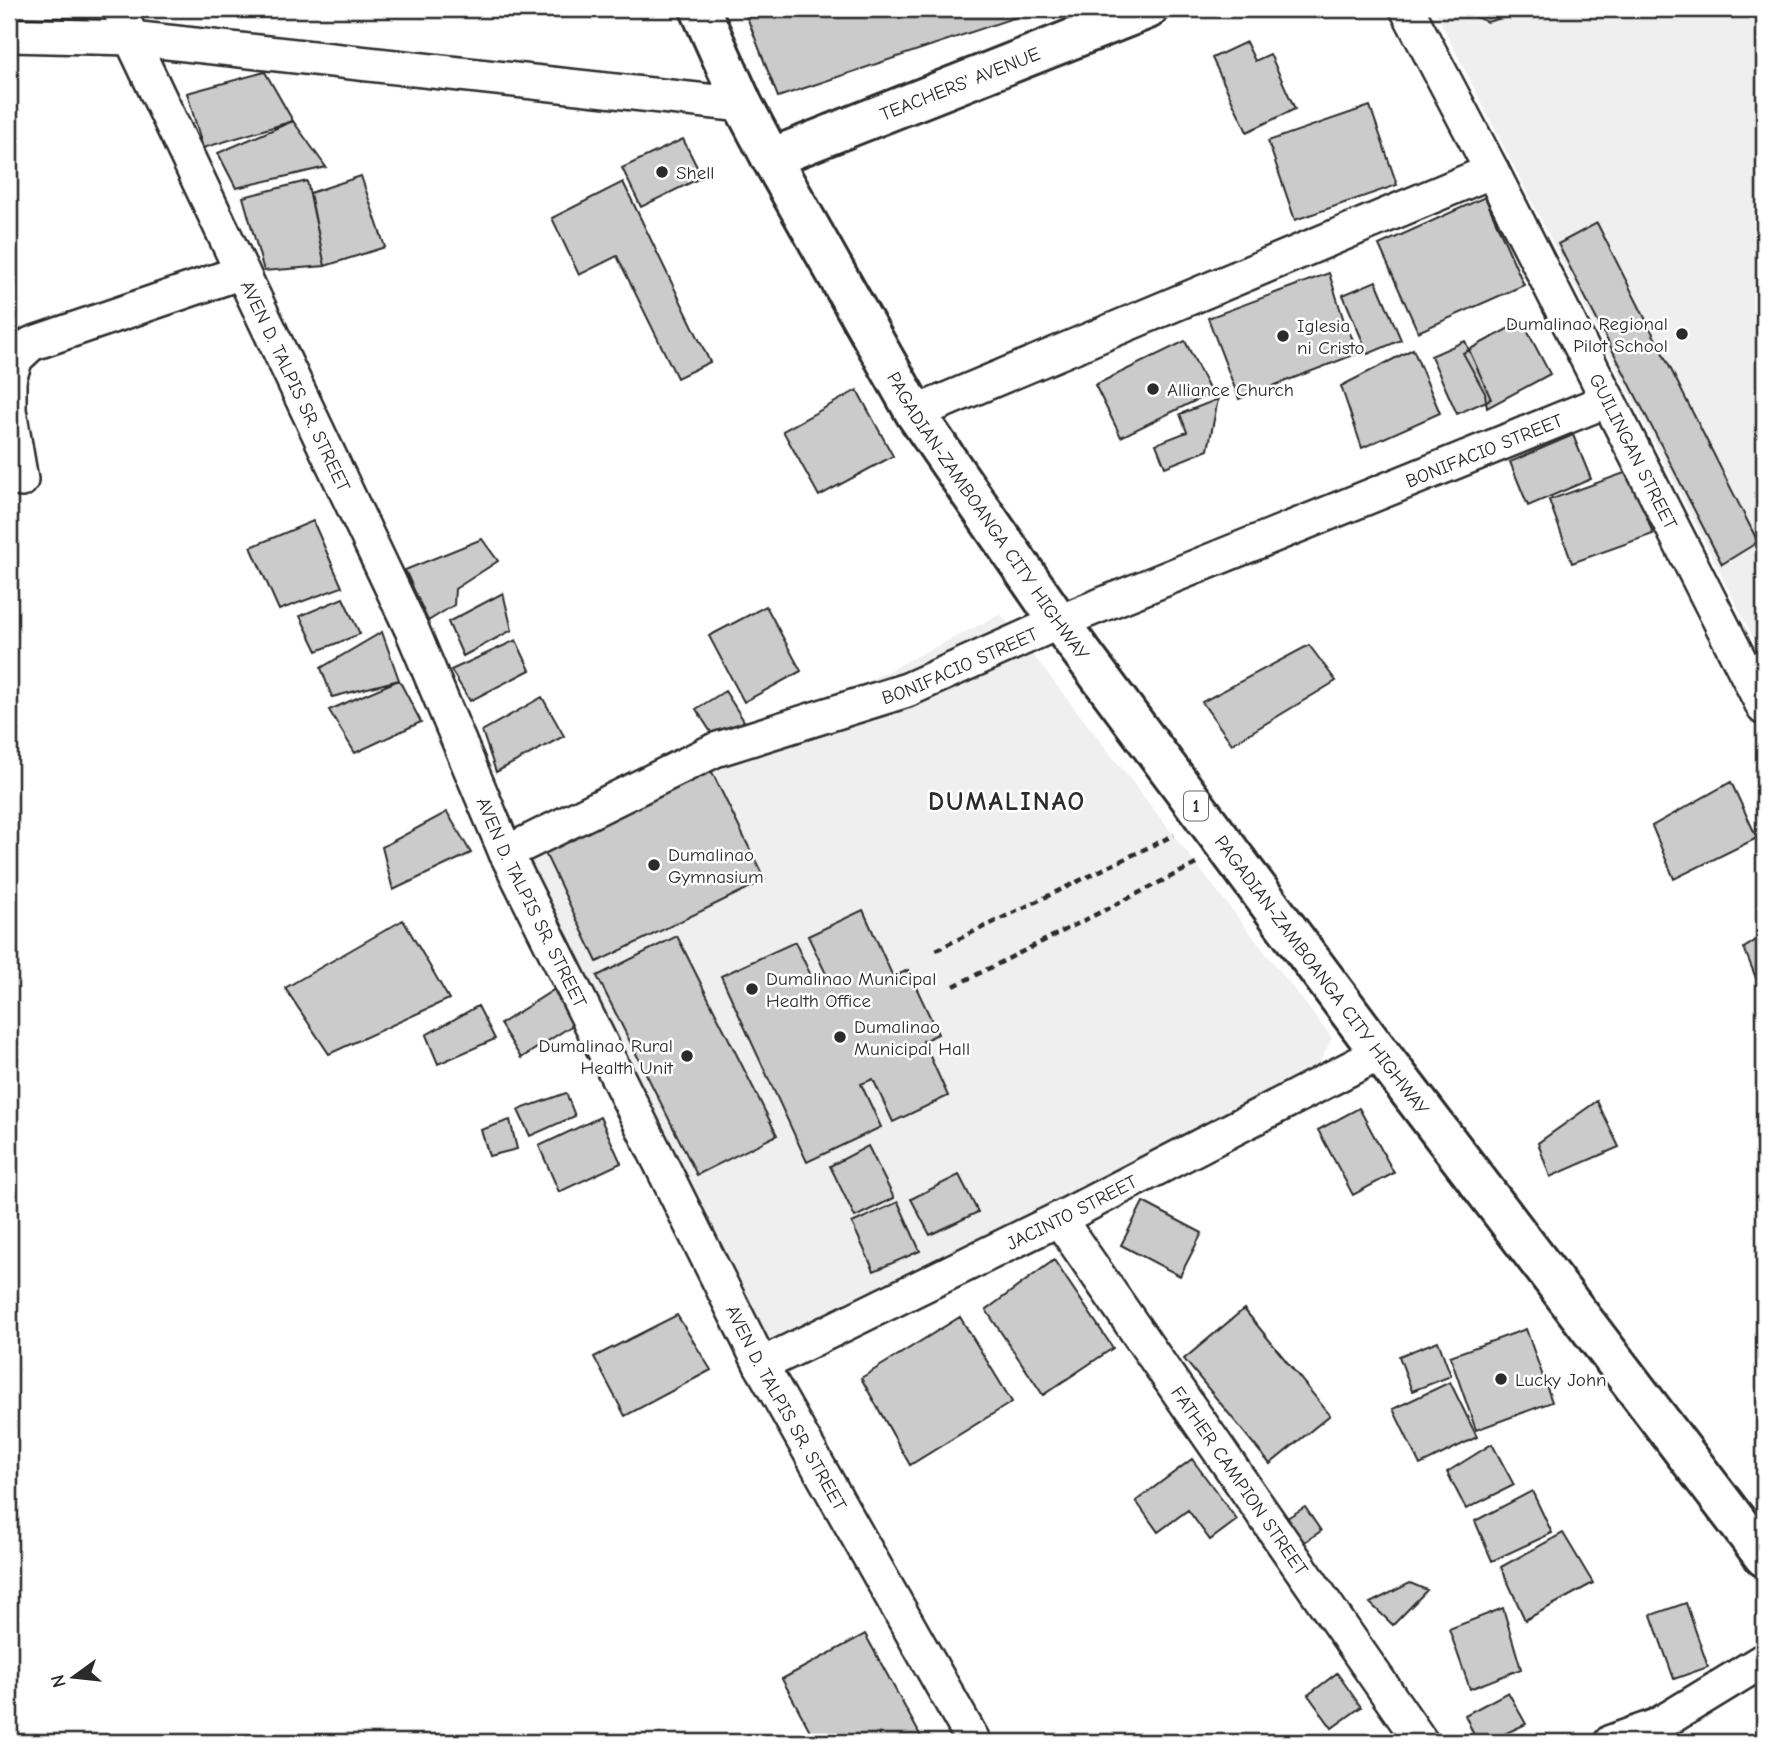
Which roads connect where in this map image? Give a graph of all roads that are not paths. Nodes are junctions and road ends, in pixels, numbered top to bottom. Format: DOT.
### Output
graph roads {
  1 [pos="700,9"];
  2 [pos="1148,9"];
  3 [pos="1407,9"];
  4 [pos="125,24"];
  5 [pos="9,35"];
  6 [pos="743,104"];
  7 [pos="771,158"];
  8 [pos="1492,172"];
  9 [pos="242,272"];
  10 [pos="9,379"];
  11 [pos="1608,401"];
  12 [pos="915,413"];
  13 [pos="21,480"];
  14 [pos="1059,622"];
  15 [pos="1764,708"];
  16 [pos="506,853"];
  17 [pos="1380,1053"];
  18 [pos="1059,1219"];
  19 [pos="761,1365"];
  20 [pos="1764,1557"];
  21 [pos="1764,1660"];
  22 [pos="975,1742"];
  23 [pos="1421,1742"];
  24 [pos="1611,1742"];
  1 -- 6 [label="main road, PAGADIAN-ZAMBOANGA CITY HIGHWAY / 1"];
  2 -- 7 [label="main road, TEACHERS' AVENUE"];
  3 -- 8 [label="street, GUILINGAN STREET"];
  4 -- 5 [label="street"];
  4 -- 6 [label="street"];
  4 -- 9 [label="street, AVEN D. TALPIS SR. STREET"];
  6 -- 7 [label="main road, PAGADIAN-ZAMBOANGA CITY HIGHWAY / 1"];
  7 -- 12 [label="main road, PAGADIAN-ZAMBOANGA CITY HIGHWAY / 1"];
  8 -- 11 [label="street, GUILINGAN STREET"];
  8 -- 12 [label="street"];
  9 -- 10 [label="street"];
  9 -- 16 [label="street, AVEN D. TALPIS SR. STREET"];
  10 -- 13 [label="street"];
  11 -- 14 [label="street, BONIFACIO STREET"];
  11 -- 15 [label="street, GUILINGAN STREET"];
  12 -- 14 [label="main road, PAGADIAN-ZAMBOANGA CITY HIGHWAY / 1"];
  14 -- 16 [label="street, BONIFACIO STREET"];
  14 -- 17 [label="main road, PAGADIAN-ZAMBOANGA CITY HIGHWAY / 1"];
  16 -- 19 [label="street, AVEN D. TALPIS SR. STREET"];
  17 -- 18 [label="street, JACINTO STREET"];
  17 -- 20 [label="main road, PAGADIAN-ZAMBOANGA CITY HIGHWAY / 1"];
  18 -- 19 [label="street, JACINTO STREET"];
  18 -- 23 [label="street, FATHER CAMPION STREET"];
  19 -- 22 [label="street, AVEN D. TALPIS SR. STREET"];
  21 -- 24 [label="street"];
}
